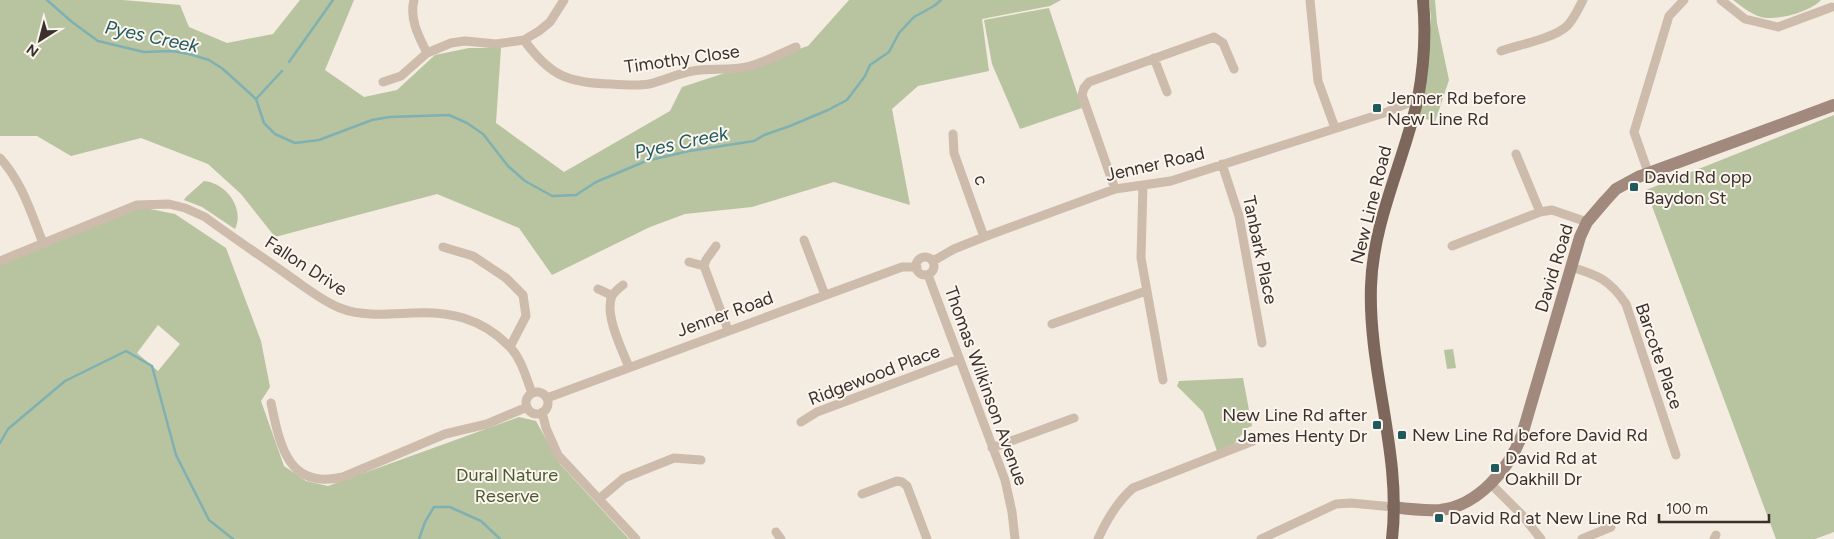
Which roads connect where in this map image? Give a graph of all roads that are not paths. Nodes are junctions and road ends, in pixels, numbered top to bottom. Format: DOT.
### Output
graph roads {
  1 [pos="414,0"];
  2 [pos="564,0"];
  3 [pos="1310,0"];
  4 [pos="1423,0"];
  5 [pos="1583,0"];
  6 [pos="1684,0"];
  7 [pos="1721,0"];
  8 [pos="1832,7"];
  9 [pos="524,40"];
  10 [pos="796,46"];
  11 [pos="1501,51"];
  12 [pos="427,53"];
  13 [pos="1154,58"];
  14 [pos="1234,69"];
  15 [pos="382,82"];
  16 [pos="1167,92"];
  17 [pos="1418,99"];
  18 [pos="1834,105"];
  19 [pos="1335,128"];
  20 [pos="953,134"];
  21 [pos="1516,154"];
  22 [pos="0,158"];
  23 [pos="1222,164"];
  24 [pos="1648,172"];
  25 [pos="1143,185"];
  26 [pos="1115,189"];
  27 [pos="1540,212"];
  28 [pos="1586,222"];
  29 [pos="984,237"];
  30 [pos="804,240"];
  31 [pos="43,243"];
  32 [pos="716,246"];
  33 [pos="1452,246"];
  34 [pos="442,247"];
  35 [pos="0,261"];
  36 [pos="933,261"];
  37 [pos="689,262"];
  38 [pos="704,266"];
  39 [pos="1571,266"];
  40 [pos="917,267"];
  41 [pos="928,274"];
  42 [pos="623,285"];
  43 [pos="598,289"];
  44 [pos="1146,292"];
  45 [pos="825,295"];
  46 [pos="611,298"];
  47 [pos="1052,324"];
  48 [pos="728,330"];
  49 [pos="1262,343"];
  50 [pos="510,346"];
  51 [pos="959,359"];
  52 [pos="629,367"];
  53 [pos="1163,380"];
  54 [pos="532,393"];
  55 [pos="546,398"];
  56 [pos="271,403"];
  57 [pos="527,407"];
  58 [pos="542,412"];
  59 [pos="1074,418"];
  60 [pos="801,422"];
  61 [pos="1253,441"];
  62 [pos="992,448"];
  63 [pos="1676,455"];
  64 [pos="701,460"];
  65 [pos="1490,483"];
  66 [pos="862,494"];
  67 [pos="599,499"];
  68 [pos="1393,507"];
  69 [pos="1611,527"];
  70 [pos="636,539"];
  71 [pos="927,539"];
  72 [pos="1015,539"];
  73 [pos="1098,539"];
  74 [pos="1261,539"];
  75 [pos="1392,539"];
  76 [pos="1541,539"];
  77 [pos="1582,539"];
  1 -- 12 [label="street"];
  2 -- 9 [label="street"];
  3 -- 19 [label="street"];
  4 -- 17 [label="main road, New Line Road"];
  5 -- 11 [label="street"];
  6 -- 24 [label="street"];
  7 -- 8 [label="street"];
  9 -- 10 [label="street, Timothy Close"];
  9 -- 12 [label="street"];
  12 -- 15 [label="street"];
  13 -- 14 [label="street"];
  13 -- 16 [label="street"];
  13 -- 26 [label="street"];
  17 -- 19 [label="street, Jenner Road"];
  17 -- 68 [label="main road, New Line Road"];
  18 -- 24 [label="street, David Road"];
  19 -- 23 [label="street, Jenner Road"];
  20 -- 29 [label="street, c"];
  21 -- 27 [label="street"];
  22 -- 31 [label="street"];
  23 -- 25 [label="street, Jenner Road"];
  23 -- 49 [label="street, Tanbark Place"];
  24 -- 28 [label="street, David Road"];
  25 -- 26 [label="street, Jenner Road"];
  25 -- 44 [label="street"];
  26 -- 29 [label="street, Jenner Road"];
  27 -- 28 [label="street"];
  27 -- 33 [label="street"];
  28 -- 39 [label="street, David Road"];
  29 -- 36 [label="street, Jenner Road"];
  30 -- 45 [label="street"];
  31 -- 35 [label="street, Fallon Drive"];
  31 -- 50 [label="street, Fallon Drive"];
  32 -- 38 [label="street"];
  34 -- 50 [label="street"];
  36 -- 40 [label="street"];
  36 -- 41 [label="street"];
  37 -- 38 [label="street"];
  38 -- 48 [label="street"];
  39 -- 63 [label="street, Barcote Place"];
  39 -- 65 [label="street, David Road"];
  40 -- 41 [label="street"];
  40 -- 45 [label="street, Jenner Road"];
  41 -- 51 [label="street, Thomas Wilkinson Avenue"];
  42 -- 46 [label="street"];
  43 -- 46 [label="street"];
  44 -- 47 [label="street"];
  44 -- 53 [label="street"];
  45 -- 48 [label="street, Jenner Road"];
  46 -- 52 [label="street"];
  48 -- 52 [label="street, Jenner Road"];
  50 -- 54 [label="street, Fallon Drive"];
  51 -- 60 [label="street, Ridgewood Place"];
  51 -- 62 [label="street, Thomas Wilkinson Avenue"];
  52 -- 55 [label="street, Jenner Road"];
  54 -- 55 [label="street"];
  54 -- 57 [label="street"];
  55 -- 58 [label="street"];
  56 -- 57 [label="street"];
  57 -- 58 [label="street"];
  58 -- 67 [label="street"];
  59 -- 62 [label="street"];
  61 -- 73 [label="street"];
  62 -- 72 [label="street, Thomas Wilkinson Avenue"];
  64 -- 67 [label="street"];
  65 -- 68 [label="street, David Road"];
  65 -- 76 [label="street"];
  66 -- 71 [label="street"];
  67 -- 70 [label="street"];
  68 -- 74 [label="street"];
  68 -- 75 [label="main road, New Line Road"];
  69 -- 77 [label="street"];
}
